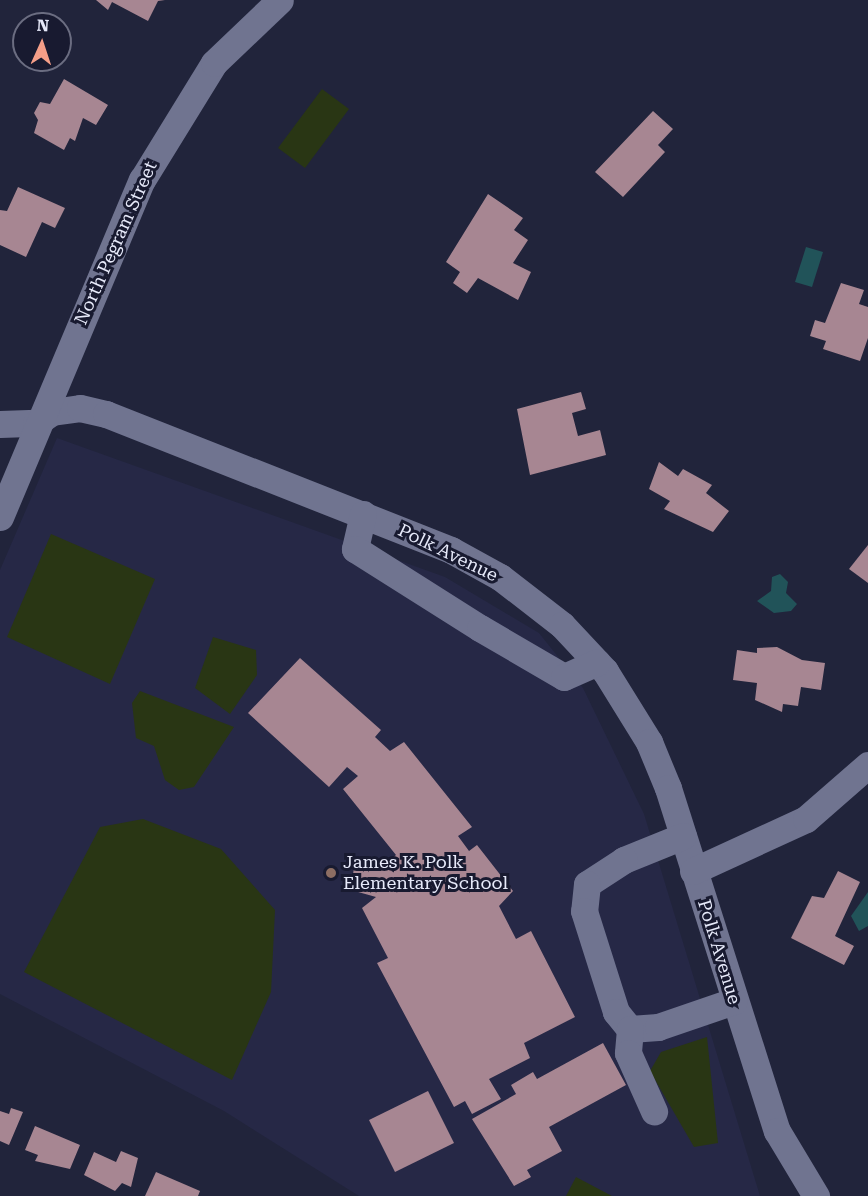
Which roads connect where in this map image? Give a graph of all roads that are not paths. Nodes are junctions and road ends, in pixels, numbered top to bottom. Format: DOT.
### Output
graph roads {
  1 [pos="280,0"];
  2 [pos="36,423"];
  3 [pos="0,424"];
  4 [pos="363,514"];
  5 [pos="0,517"];
  6 [pos="597,662"];
  7 [pos="868,765"];
  8 [pos="683,836"];
  9 [pos="693,871"];
  10 [pos="734,1000"];
  11 [pos="630,1029"];
  12 [pos="654,1111"];
  13 [pos="814,1195"];
  1 -- 2 [label="street, North Pegram Street"];
  2 -- 3 [label="street, Polk Avenue"];
  2 -- 4 [label="street, Polk Avenue"];
  2 -- 5 [label="street, North Pegram Street"];
  4 -- 6 [label="street, Polk Avenue"];
  4 -- 6 [label="street"];
  6 -- 8 [label="street, Polk Avenue"];
  7 -- 9 [label="street"];
  8 -- 9 [label="street, Polk Avenue"];
  8 -- 11 [label="street"];
  9 -- 10 [label="street, Polk Avenue"];
  10 -- 11 [label="street"];
  10 -- 13 [label="street, Polk Avenue"];
  11 -- 12 [label="street"];
}
